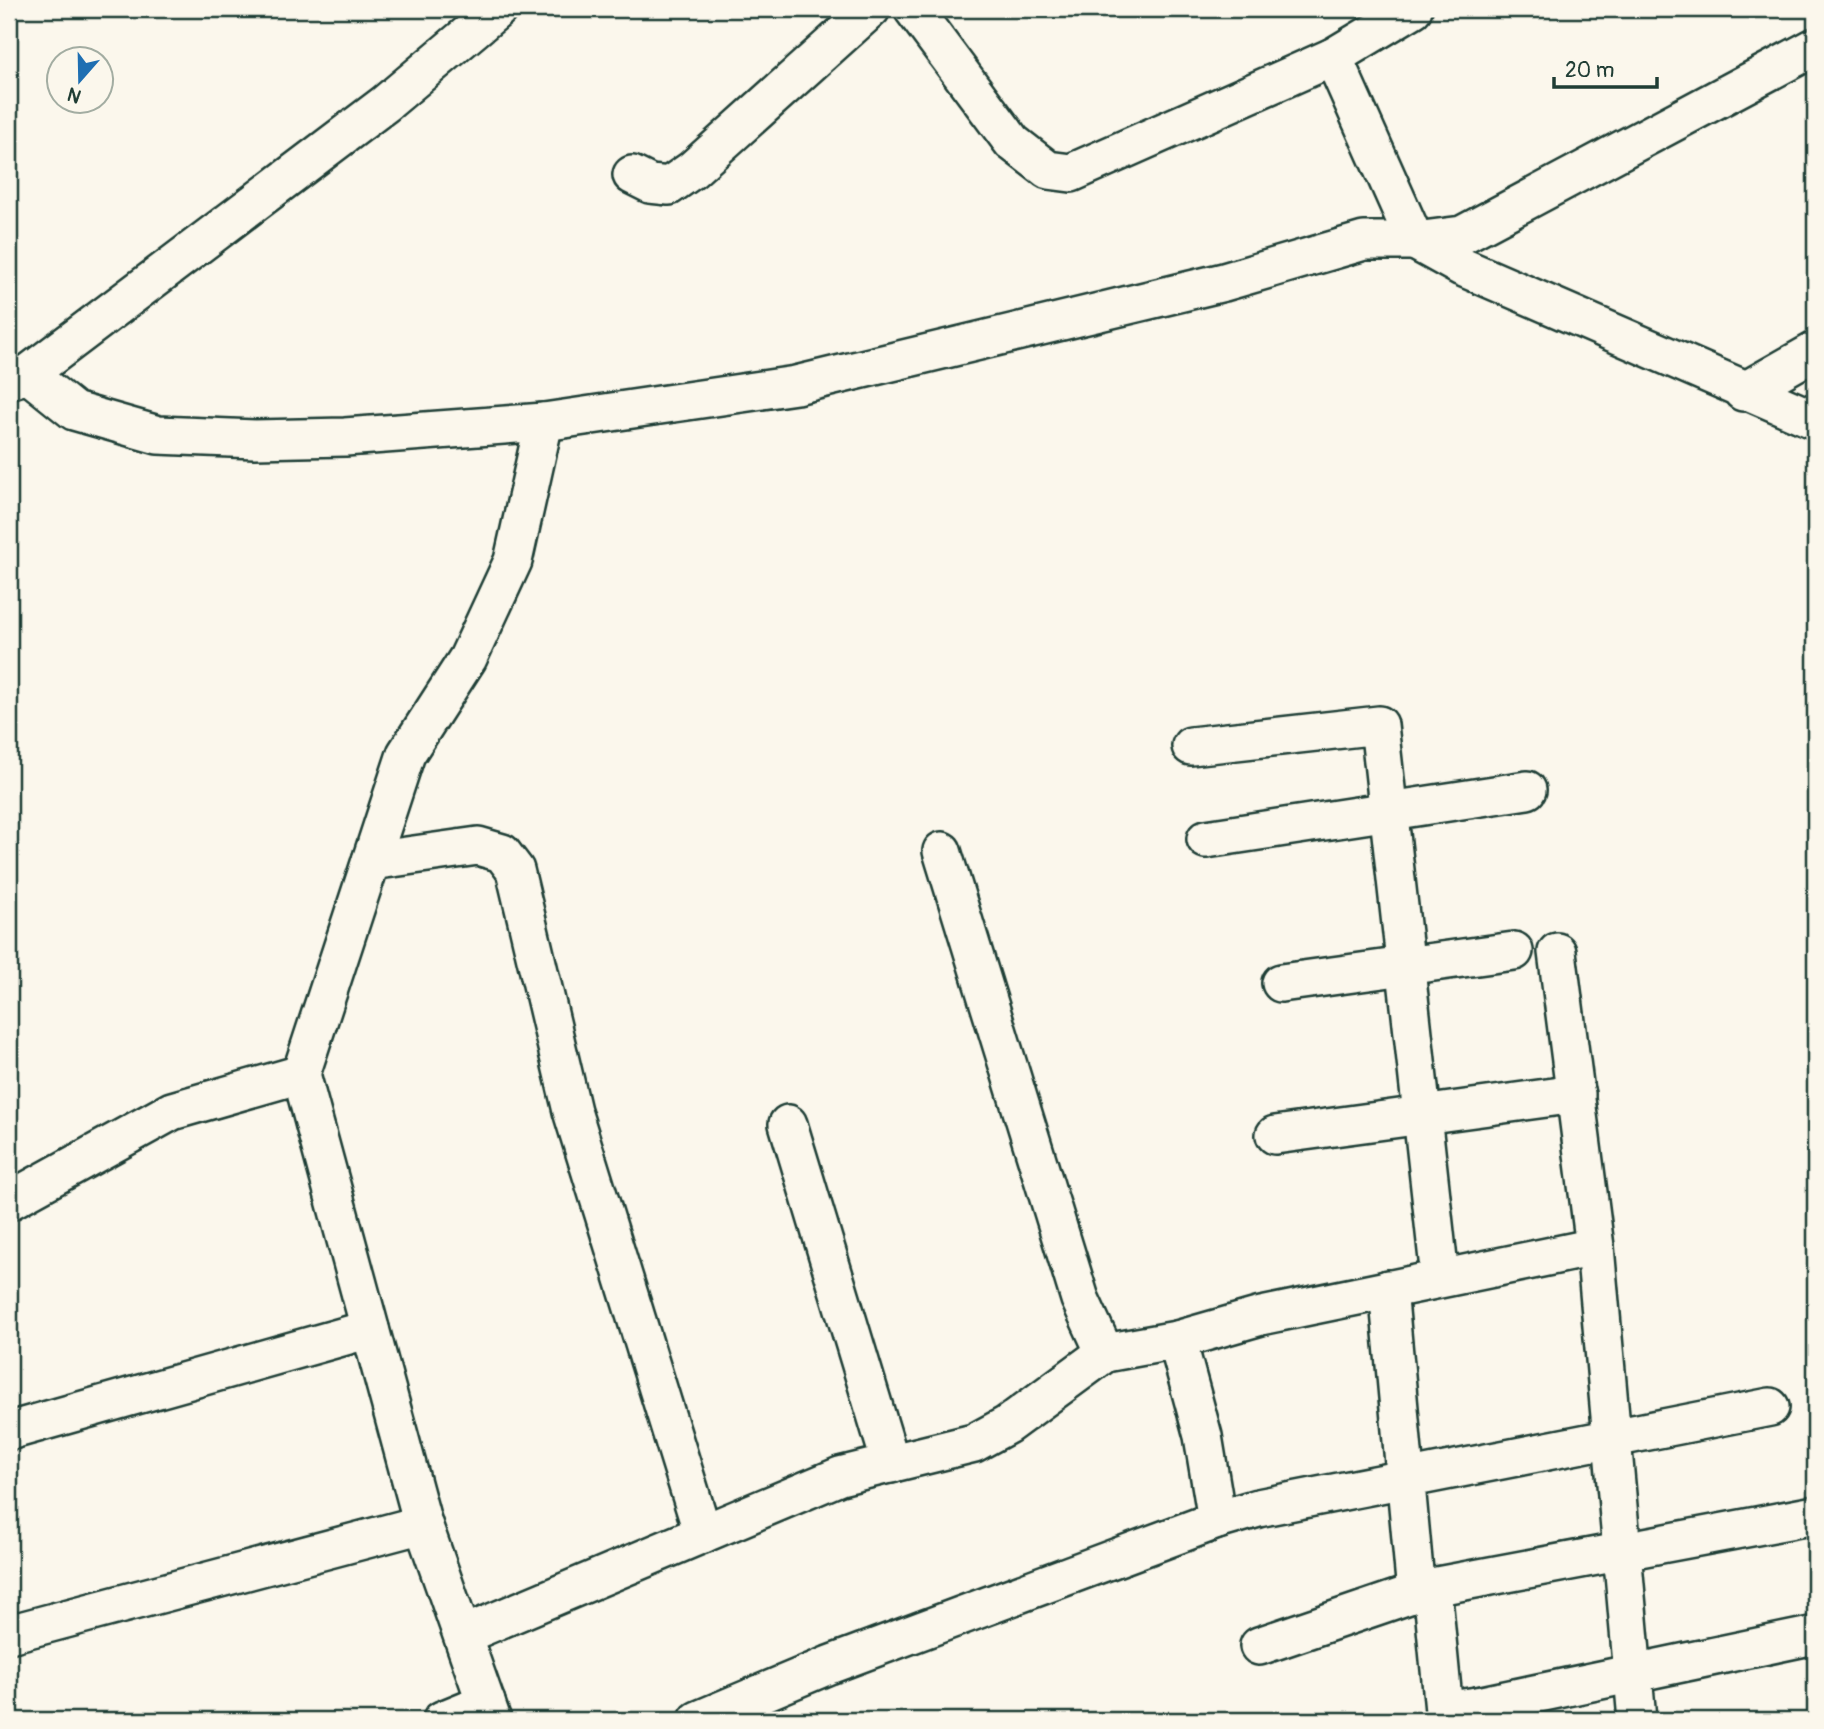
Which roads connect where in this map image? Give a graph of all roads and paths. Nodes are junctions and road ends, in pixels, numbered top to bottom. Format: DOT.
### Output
graph roads {
  1 [pos="498,9"];
  2 [pos="871,9"];
  3 [pos="913,9"];
  4 [pos="1413,9"];
  5 [pos="1815,47"];
  6 [pos="1333,57"];
  7 [pos="632,175"];
  8 [pos="1415,241"];
  9 [pos="1815,351"];
  10 [pos="18,377"];
  11 [pos="1743,391"];
  12 [pos="1815,420"];
  13 [pos="544,422"];
  14 [pos="1191,746"];
  15 [pos="1527,790"];
  16 [pos="1389,810"];
  17 [pos="1206,839"];
  18 [pos="942,851"];
  19 [pos="370,861"];
  20 [pos="1514,951"];
  21 [pos="1557,952"];
  22 [pos="1406,966"];
  23 [pos="1280,983"];
  24 [pos="301,1074"];
  25 [pos="1576,1094"];
  26 [pos="1422,1115"];
  27 [pos="788,1125"];
  28 [pos="1275,1135"];
  29 [pos="9,1201"];
  30 [pos="1595,1247"];
  31 [pos="1440,1278"];
  32 [pos="1388,1289"];
  33 [pos="370,1329"];
  34 [pos="1177,1340"];
  35 [pos="1105,1353"];
  36 [pos="1770,1407"];
  37 [pos="9,1431"];
  38 [pos="1612,1438"];
  39 [pos="891,1464"];
  40 [pos="1405,1479"];
  41 [pos="1815,1515"];
  42 [pos="1217,1520"];
  43 [pos="423,1524"];
  44 [pos="703,1534"];
  45 [pos="1622,1552"];
  46 [pos="1424,1590"];
  47 [pos="9,1634"];
  48 [pos="463,1635"];
  49 [pos="1815,1635"];
  50 [pos="1259,1646"];
  51 [pos="1633,1673"];
  52 [pos="489,1711"];
  53 [pos="1478,1713"];
  54 [pos="442,1720"];
  55 [pos="698,1720"];
  56 [pos="1637,1720"];
  1 -- 10 [label="street"];
  2 -- 7 [label="street"];
  3 -- 6 [label="street"];
  4 -- 6 [label="street"];
  5 -- 8 [label="street"];
  6 -- 8 [label="street"];
  8 -- 11 [label="street"];
  8 -- 13 [label="street"];
  9 -- 11 [label="street"];
  10 -- 13 [label="street"];
  11 -- 12 [label="street"];
  13 -- 19 [label="street"];
  14 -- 16 [label="street"];
  15 -- 16 [label="street"];
  16 -- 17 [label="street"];
  16 -- 22 [label="street"];
  18 -- 35 [label="street"];
  19 -- 24 [label="street"];
  19 -- 44 [label="street"];
  20 -- 22 [label="street"];
  21 -- 25 [label="street"];
  22 -- 23 [label="street"];
  22 -- 26 [label="street"];
  24 -- 29 [label="street"];
  24 -- 33 [label="street"];
  25 -- 26 [label="street"];
  25 -- 30 [label="street"];
  26 -- 28 [label="street"];
  26 -- 31 [label="street"];
  27 -- 39 [label="street"];
  30 -- 31 [label="street"];
  30 -- 38 [label="street"];
  31 -- 32 [label="street"];
  32 -- 34 [label="street"];
  32 -- 40 [label="street"];
  33 -- 37 [label="street"];
  33 -- 43 [label="street"];
  34 -- 35 [label="street"];
  34 -- 42 [label="street"];
  35 -- 39 [label="street"];
  36 -- 38 [label="street"];
  38 -- 40 [label="street"];
  38 -- 45 [label="street"];
  39 -- 44 [label="street"];
  40 -- 42 [label="street"];
  40 -- 46 [label="street"];
  41 -- 45 [label="street"];
  42 -- 55 [label="street"];
  43 -- 47 [label="street"];
  43 -- 48 [label="street"];
  44 -- 48 [label="street"];
  45 -- 46 [label="street"];
  45 -- 51 [label="street"];
  46 -- 50 [label="street"];
  46 -- 53 [label="street"];
  48 -- 52 [label="street"];
  49 -- 51 [label="street"];
  51 -- 53 [label="street"];
  51 -- 56 [label="street"];
  52 -- 54 [label="street"];
}
